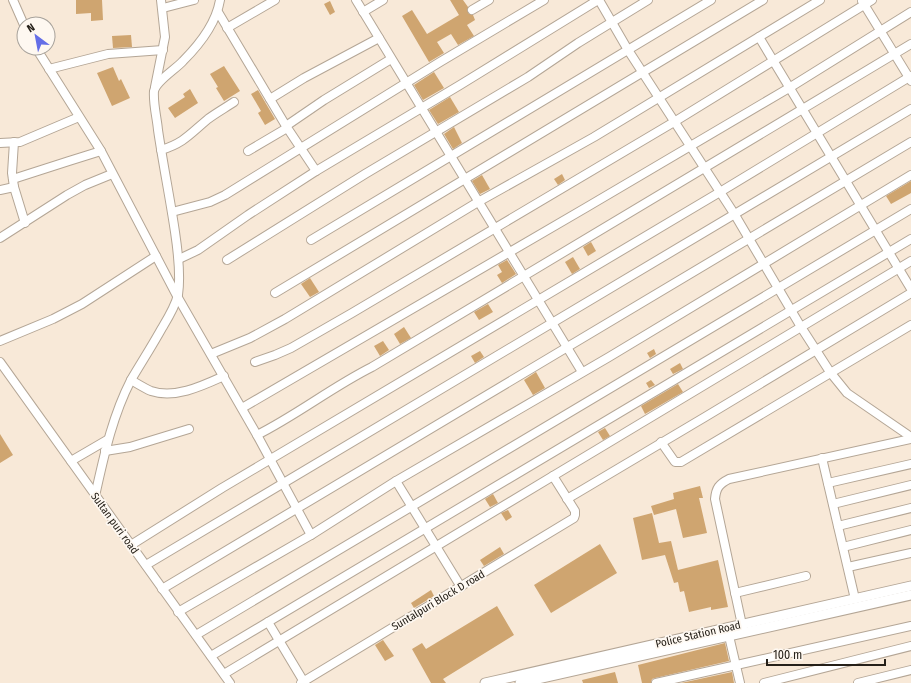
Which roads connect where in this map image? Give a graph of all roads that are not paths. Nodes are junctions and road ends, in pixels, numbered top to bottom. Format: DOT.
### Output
graph roads {
  1 [pos="13,0"];
  2 [pos="194,0"];
  3 [pos="220,0"];
  4 [pos="275,0"];
  5 [pos="356,0"];
  6 [pos="383,0"];
  7 [pos="489,0"];
  8 [pos="544,0"];
  9 [pos="598,0"];
  10 [pos="648,0"];
  11 [pos="711,0"];
  12 [pos="820,0"];
  13 [pos="872,0"];
  14 [pos="760,1"];
  15 [pos="863,2"];
  16 [pos="162,4"];
  17 [pos="472,10"];
  18 [pos="218,12"];
  19 [pos="363,12"];
  20 [pos="911,12"];
  21 [pos="20,16"];
  22 [pos="611,22"];
  23 [pos="227,28"];
  24 [pos="880,31"];
  25 [pos="759,37"];
  26 [pos="379,38"];
  27 [pos="911,44"];
  28 [pos="163,50"];
  29 [pos="628,50"];
  30 [pos="894,54"];
  31 [pos="41,56"];
  32 [pos="391,59"];
  33 [pos="773,60"];
  34 [pos="49,70"];
  35 [pos="642,73"];
  36 [pos="910,78"];
  37 [pos="406,83"];
  38 [pos="789,88"];
  39 [pos="154,90"];
  40 [pos="658,98"];
  41 [pos="270,99"];
  42 [pos="234,102"];
  43 [pos="421,108"];
  44 [pos="802,109"];
  45 [pos="911,109"];
  46 [pos="78,117"];
  47 [pos="674,122"];
  48 [pos="287,127"];
  49 [pos="436,132"];
  50 [pos="817,133"];
  51 [pos="14,142"];
  52 [pos="911,142"];
  53 [pos="0,143"];
  54 [pos="690,147"];
  55 [pos="301,149"];
  56 [pos="162,150"];
  57 [pos="101,151"];
  58 [pos="248,151"];
  59 [pos="451,156"];
  60 [pos="831,157"];
  61 [pos="704,168"];
  62 [pos="316,171"];
  63 [pos="112,174"];
  64 [pos="911,175"];
  65 [pos="465,180"];
  66 [pos="846,181"];
  67 [pos="13,183"];
  68 [pos="0,190"];
  69 [pos="720,192"];
  70 [pos="478,202"];
  71 [pos="860,205"];
  72 [pos="911,209"];
  73 [pos="172,212"];
  74 [pos="734,215"];
  75 [pos="25,223"];
  76 [pos="494,228"];
  77 [pos="876,230"];
  78 [pos="0,238"];
  79 [pos="749,239"];
  80 [pos="911,239"];
  81 [pos="311,240"];
  82 [pos="510,252"];
  83 [pos="889,252"];
  84 [pos="156,256"];
  85 [pos="179,259"];
  86 [pos="228,260"];
  87 [pos="911,260"];
  88 [pos="764,263"];
  89 [pos="898,268"];
  90 [pos="524,276"];
  91 [pos="778,288"];
  92 [pos="911,289"];
  93 [pos="274,293"];
  94 [pos="911,293"];
  95 [pos="177,296"];
  96 [pos="538,300"];
  97 [pos="791,310"];
  98 [pos="552,322"];
  99 [pos="911,325"];
  100 [pos="801,327"];
  101 [pos="0,341"];
  102 [pos="567,347"];
  103 [pos="816,351"];
  104 [pos="211,354"];
  105 [pos="0,362"];
  106 [pos="255,362"];
  107 [pos="582,372"];
  108 [pos="830,372"];
  109 [pos="224,376"];
  110 [pos="131,380"];
  111 [pos="242,408"];
  112 [pos="189,429"];
  113 [pos="257,435"];
  114 [pos="911,438"];
  115 [pos="107,440"];
  116 [pos="661,442"];
  117 [pos="105,451"];
  118 [pos="822,458"];
  119 [pos="270,460"];
  120 [pos="71,461"];
  121 [pos="911,464"];
  122 [pos="553,476"];
  123 [pos="396,481"];
  124 [pos="283,483"];
  125 [pos="828,483"];
  126 [pos="911,485"];
  127 [pos="95,496"];
  128 [pos="567,499"];
  129 [pos="833,504"];
  130 [pos="412,507"];
  131 [pos="911,508"];
  132 [pos="296,509"];
  133 [pos="838,526"];
  134 [pos="426,529"];
  135 [pos="911,530"];
  136 [pos="311,535"];
  137 [pos="130,545"];
  138 [pos="436,547"];
  139 [pos="843,547"];
  140 [pos="911,553"];
  141 [pos="146,565"];
  142 [pos="848,567"];
  143 [pos="806,576"];
  144 [pos="911,586"];
  145 [pos="461,587"];
  146 [pos="162,589"];
  147 [pos="735,593"];
  148 [pos="911,594"];
  149 [pos="855,599"];
  150 [pos="178,612"];
  151 [pos="268,622"];
  152 [pos="742,624"];
  153 [pos="911,626"];
  154 [pos="196,635"];
  155 [pos="729,636"];
  156 [pos="279,641"];
  157 [pos="911,646"];
  158 [pos="211,656"];
  159 [pos="736,665"];
  160 [pos="911,670"];
  161 [pos="224,674"];
  162 [pos="302,682"];
  163 [pos="230,683"];
  164 [pos="485,683"];
  165 [pos="520,683"];
  166 [pos="656,683"];
  167 [pos="740,683"];
  168 [pos="764,683"];
  169 [pos="858,683"];
  1 -- 21 [label="street"];
  2 -- 16 [label="street"];
  3 -- 18 [label="street"];
  4 -- 23 [label="street"];
  5 -- 19 [label="street"];
  6 -- 19 [label="street"];
  7 -- 17 [label="street"];
  8 -- 37 [label="street"];
  9 -- 22 [label="street"];
  9 -- 43 [label="street"];
  10 -- 22 [label="street"];
  11 -- 29 [label="street"];
  12 -- 25 [label="street"];
  13 -- 15 [label="street"];
  14 -- 35 [label="street"];
  15 -- 24 [label="street"];
  15 -- 33 [label="street"];
  16 -- 28 [label="street"];
  18 -- 23 [label="street"];
  18 -- 39 [label="street"];
  19 -- 26 [label="street"];
  20 -- 24 [label="street"];
  22 -- 29 [label="street"];
  22 -- 49 [label="street"];
  23 -- 41 [label="street"];
  24 -- 30 [label="street"];
  24 -- 38 [label="street"];
  25 -- 33 [label="street"];
  25 -- 40 [label="street"];
  26 -- 32 [label="street"];
  26 -- 41 [label="street"];
  27 -- 30 [label="street"];
  28 -- 34 [label="street"];
  28 -- 39 [label="street"];
  29 -- 35 [label="street"];
  29 -- 59 [label="street"];
  30 -- 36 [label="street"];
  30 -- 44 [label="street"];
  31 -- 34 [label="street"];
  32 -- 37 [label="street"];
  32 -- 48 [label="street"];
  33 -- 38 [label="street"];
  33 -- 47 [label="street"];
  34 -- 46 [label="street"];
  35 -- 40 [label="street"];
  35 -- 65 [label="street"];
  36 -- 50 [label="street"];
  37 -- 43 [label="street"];
  37 -- 55 [label="street"];
  38 -- 44 [label="street"];
  38 -- 54 [label="street"];
  39 -- 56 [label="street"];
  40 -- 47 [label="street"];
  40 -- 70 [label="street"];
  41 -- 48 [label="street"];
  42 -- 56 [label="street"];
  43 -- 49 [label="street"];
  43 -- 62 [label="street"];
  44 -- 50 [label="street"];
  44 -- 61 [label="street"];
  45 -- 60 [label="street"];
  46 -- 51 [label="street"];
  46 -- 57 [label="street"];
  47 -- 54 [label="street"];
  47 -- 76 [label="street"];
  48 -- 55 [label="street"];
  48 -- 58 [label="street"];
  49 -- 59 [label="street"];
  49 -- 86 [label="street"];
  50 -- 60 [label="street"];
  50 -- 69 [label="street"];
  51 -- 53 [label="street"];
  51 -- 67 [label="street"];
  52 -- 66 [label="street"];
  54 -- 61 [label="street"];
  54 -- 82 [label="street"];
  55 -- 62 [label="street"];
  55 -- 73 [label="street"];
  56 -- 73 [label="street"];
  57 -- 63 [label="street"];
  57 -- 67 [label="street"];
  59 -- 65 [label="street"];
  59 -- 81 [label="street"];
  60 -- 66 [label="street"];
  60 -- 74 [label="street"];
  61 -- 69 [label="street"];
  61 -- 90 [label="street"];
  62 -- 85 [label="street"];
  63 -- 75 [label="street"];
  63 -- 84 [label="street"];
  64 -- 71 [label="street"];
  65 -- 70 [label="street"];
  65 -- 93 [label="street"];
  66 -- 71 [label="street"];
  66 -- 79 [label="street"];
  67 -- 68 [label="street"];
  67 -- 75 [label="street"];
  69 -- 74 [label="street"];
  69 -- 96 [label="street"];
  70 -- 76 [label="street"];
  70 -- 104 [label="street"];
  71 -- 77 [label="street"];
  71 -- 88 [label="street"];
  72 -- 77 [label="street"];
  73 -- 85 [label="street"];
  74 -- 79 [label="street"];
  74 -- 98 [label="street"];
  75 -- 78 [label="street"];
  76 -- 82 [label="street"];
  76 -- 106 [label="street"];
  77 -- 83 [label="street"];
  77 -- 91 [label="street"];
  79 -- 88 [label="street"];
  79 -- 102 [label="street"];
  80 -- 83 [label="street"];
  82 -- 90 [label="street"];
  82 -- 111 [label="street"];
  83 -- 89 [label="street"];
  83 -- 97 [label="street"];
  84 -- 95 [label="street"];
  84 -- 101 [label="street"];
  85 -- 95 [label="street"];
  87 -- 89 [label="street"];
  88 -- 91 [label="street"];
  88 -- 107 [label="street"];
  89 -- 92 [label="street"];
  89 -- 100 [label="street"];
  90 -- 96 [label="street"];
  90 -- 113 [label="street"];
  91 -- 97 [label="street"];
  91 -- 130 [label="street"];
  94 -- 103 [label="street"];
  95 -- 104 [label="street"];
  95 -- 110 [label="street"];
  96 -- 98 [label="street"];
  96 -- 119 [label="street"];
  97 -- 100 [label="street"];
  97 -- 134 [label="street"];
  98 -- 102 [label="street"];
  98 -- 124 [label="street"];
  99 -- 108 [label="street"];
  100 -- 103 [label="street"];
  100 -- 122 [label="street"];
  102 -- 107 [label="street"];
  102 -- 132 [label="street"];
  103 -- 108 [label="street"];
  103 -- 116 [label="street"];
  104 -- 109 [label="street"];
  105 -- 120 [label="street, Sultan puri road"];
  107 -- 123 [label="street"];
  108 -- 114 [label="street"];
  108 -- 116 [label="street"];
  109 -- 110 [label="street"];
  109 -- 111 [label="street"];
  110 -- 115 [label="street"];
  111 -- 113 [label="street"];
  112 -- 117 [label="street"];
  113 -- 119 [label="street"];
  114 -- 118 [label="street"];
  115 -- 117 [label="street"];
  115 -- 120 [label="street"];
  116 -- 128 [label="street"];
  117 -- 127 [label="street"];
  118 -- 125 [label="street"];
  118 -- 147 [label="street"];
  119 -- 124 [label="street"];
  119 -- 137 [label="street"];
  120 -- 127 [label="street, Sultan puri road"];
  121 -- 125 [label="street"];
  122 -- 128 [label="street"];
  122 -- 138 [label="street"];
  123 -- 130 [label="street"];
  123 -- 136 [label="street"];
  124 -- 132 [label="street"];
  124 -- 141 [label="street"];
  125 -- 129 [label="street"];
  126 -- 129 [label="street"];
  127 -- 137 [label="street, Sultan puri road"];
  128 -- 145 [label="street, Suntalpuri Block D road"];
  129 -- 133 [label="street"];
  130 -- 134 [label="street"];
  130 -- 154 [label="street"];
  131 -- 133 [label="street"];
  132 -- 136 [label="street"];
  132 -- 146 [label="street"];
  133 -- 139 [label="street"];
  134 -- 138 [label="street"];
  134 -- 151 [label="street"];
  135 -- 139 [label="street"];
  136 -- 150 [label="street"];
  137 -- 141 [label="street, Sultan puri road"];
  138 -- 145 [label="street"];
  138 -- 156 [label="street"];
  139 -- 142 [label="street"];
  140 -- 142 [label="street"];
  141 -- 146 [label="street, Sultan puri road"];
  142 -- 149 [label="street"];
  143 -- 147 [label="street"];
  144 -- 149 [label="street, Police Station Road"];
  145 -- 162 [label="street, Suntalpuri Block D road"];
  146 -- 150 [label="street, Sultan puri road"];
  147 -- 152 [label="street"];
  148 -- 155 [label="street, Police Station Road"];
  149 -- 152 [label="street, Police Station Road"];
  150 -- 154 [label="street, Sultan puri road"];
  151 -- 156 [label="street"];
  151 -- 158 [label="street"];
  152 -- 164 [label="street, Police Station Road"];
  153 -- 159 [label="street"];
  154 -- 158 [label="street, Sultan puri road"];
  155 -- 159 [label="street"];
  155 -- 165 [label="street, Police Station Road"];
  156 -- 161 [label="street"];
  156 -- 162 [label="street"];
  157 -- 168 [label="street"];
  158 -- 161 [label="street, Sultan puri road"];
  159 -- 166 [label="street"];
  159 -- 167 [label="street"];
  160 -- 169 [label="street"];
  161 -- 163 [label="street, Sultan puri road"];
}
